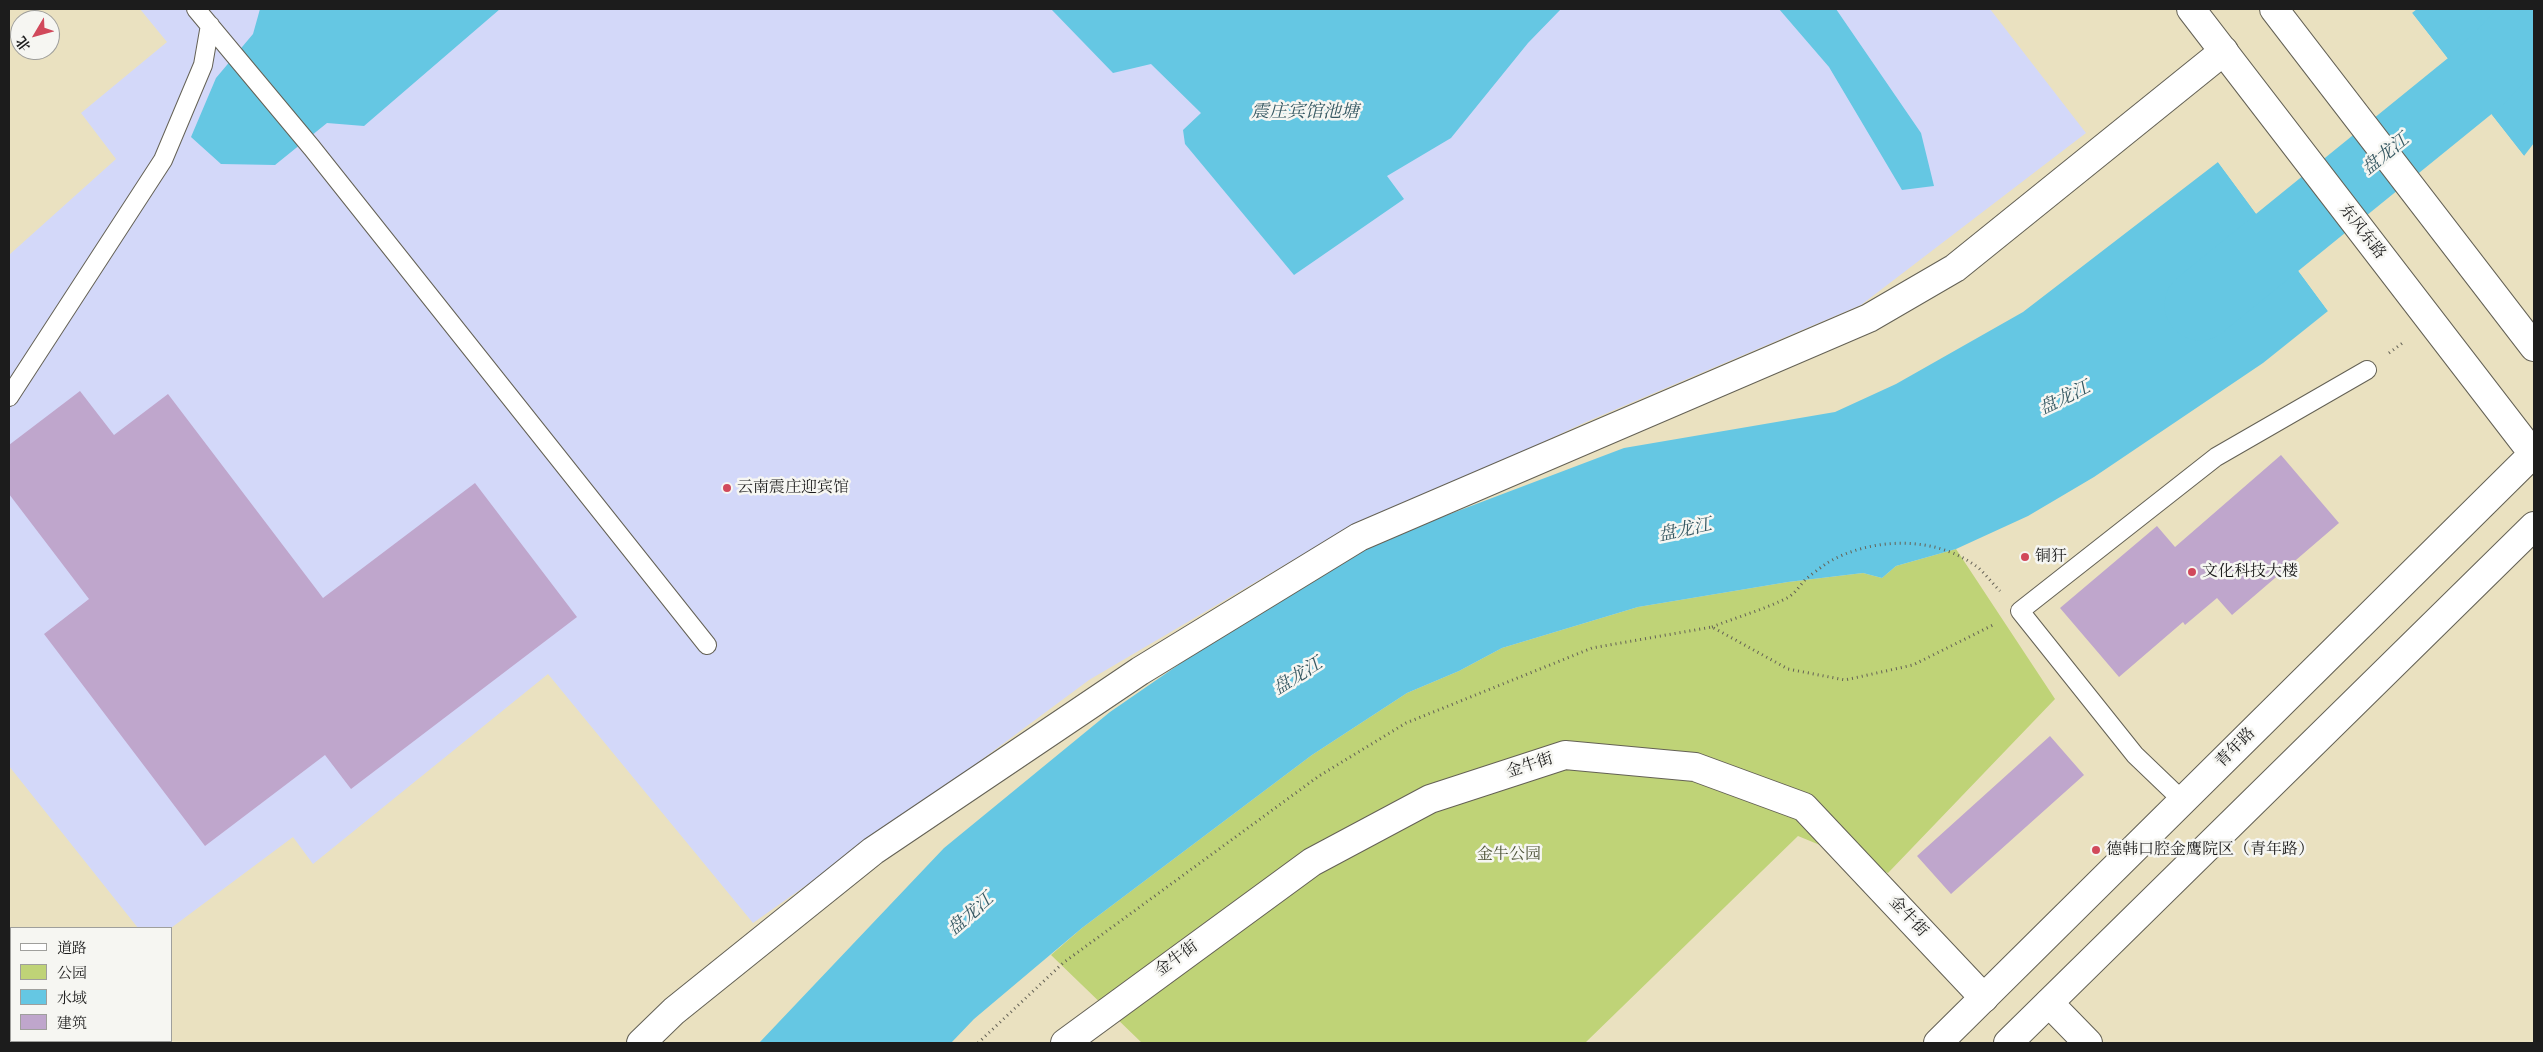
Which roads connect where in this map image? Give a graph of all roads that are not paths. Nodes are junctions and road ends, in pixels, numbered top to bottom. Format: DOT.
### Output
graph roads {
  1 [pos="196,9"];
  2 [pos="2191,9"];
  3 [pos="2274,9"];
  4 [pos="210,25"];
  5 [pos="2224,51"];
  6 [pos="2534,347"];
  7 [pos="2367,370"];
  8 [pos="9,397"];
  9 [pos="2534,454"];
  10 [pos="2534,526"];
  11 [pos="706,645"];
  12 [pos="2183,801"];
  13 [pos="1984,998"];
  14 [pos="2049,1003"];
  15 [pos="1076,1040"];
  16 [pos="641,1043"];
  17 [pos="1938,1043"];
  18 [pos="2008,1043"];
  19 [pos="2088,1043"];
  1 -- 4 [label="lane"];
  2 -- 5 [label="street, 东风东路"];
  3 -- 6 [label="street"];
  4 -- 8 [label="lane"];
  4 -- 11 [label="lane"];
  5 -- 9 [label="street, 东风东路"];
  5 -- 16 [label="street"];
  7 -- 12 [label="lane"];
  9 -- 12 [label="street, 青年路"];
  10 -- 14 [label="street"];
  12 -- 13 [label="street, 青年路"];
  13 -- 15 [label="street, 金牛街"];
  13 -- 17 [label="street, 青年路"];
  14 -- 18 [label="street"];
  14 -- 19 [label="street"];
}
